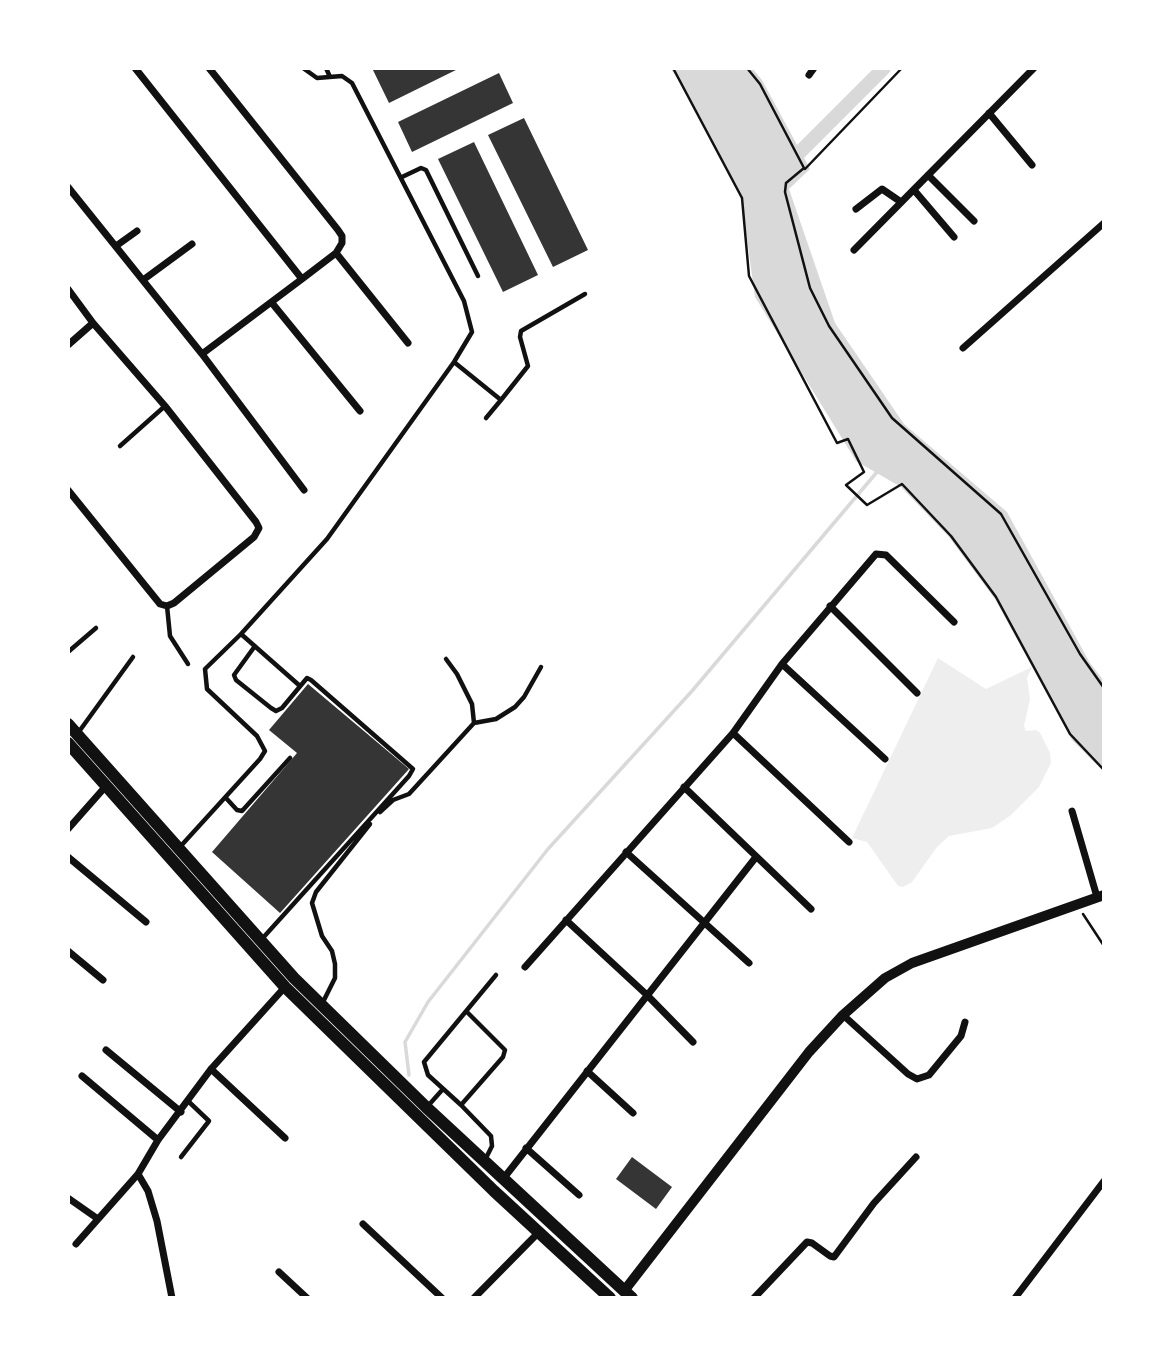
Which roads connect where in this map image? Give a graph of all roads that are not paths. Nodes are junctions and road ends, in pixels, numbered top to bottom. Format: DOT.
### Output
graph roads {
  1 [pos="135,68"];
  2 [pos="209,68"];
  3 [pos="303,68"];
  4 [pos="326,68"];
  5 [pos="1034,68"];
  6 [pos="330,77"];
  7 [pos="989,113"];
  8 [pos="1032,165"];
  9 [pos="928,174"];
  10 [pos="402,177"];
  11 [pos="68,187"];
  12 [pos="914,190"];
  13 [pos="901,202"];
  14 [pos="856,209"];
  15 [pos="974,221"];
  16 [pos="1104,222"];
  17 [pos="137,231"];
  18 [pos="954,237"];
  19 [pos="192,244"];
  20 [pos="116,246"];
  21 [pos="854,250"];
  22 [pos="336,253"];
  23 [pos="478,276"];
  24 [pos="302,279"];
  25 [pos="143,280"];
  26 [pos="68,289"];
  27 [pos="585,294"];
  28 [pos="272,303"];
  29 [pos="93,324"];
  30 [pos="408,343"];
  31 [pos="68,345"];
  32 [pos="963,348"];
  33 [pos="202,354"];
  34 [pos="454,362"];
  35 [pos="500,400"];
  36 [pos="165,406"];
  37 [pos="360,411"];
  38 [pos="486,418"];
  39 [pos="120,446"];
  40 [pos="68,490"];
  41 [pos="304,490"];
  42 [pos="167,606"];
  43 [pos="830,606"];
  44 [pos="954,622"];
  45 [pos="96,628"];
  46 [pos="241,634"];
  47 [pos="255,646"];
  48 [pos="68,652"];
  49 [pos="133,657"];
  50 [pos="446,659"];
  51 [pos="188,664"];
  52 [pos="782,664"];
  53 [pos="541,667"];
  54 [pos="300,686"];
  55 [pos="916,693"];
  56 [pos="474,723"];
  57 [pos="733,733"];
  58 [pos="71,734"];
  59 [pos="290,758"];
  60 [pos="885,759"];
  61 [pos="110,781"];
  62 [pos="684,787"];
  63 [pos="226,798"];
  64 [pos="1072,811"];
  65 [pos="68,829"];
  66 [pos="849,842"];
  67 [pos="179,848"];
  68 [pos="626,852"];
  69 [pos="68,857"];
  70 [pos="756,857"];
  71 [pos="1101,896"];
  72 [pos="811,909"];
  73 [pos="566,920"];
  74 [pos="146,922"];
  75 [pos="703,924"];
  76 [pos="260,940"];
  77 [pos="68,951"];
  78 [pos="749,963"];
  79 [pos="525,967"];
  80 [pos="496,975"];
  81 [pos="103,980"];
  82 [pos="290,983"];
  83 [pos="647,995"];
  84 [pos="321,1005"];
  85 [pos="467,1012"];
  86 [pos="843,1015"];
  87 [pos="965,1023"];
  88 [pos="693,1042"];
  89 [pos="106,1049"];
  90 [pos="211,1069"];
  91 [pos="587,1071"];
  92 [pos="82,1076"];
  93 [pos="443,1089"];
  94 [pos="188,1101"];
  95 [pos="461,1105"];
  96 [pos="426,1107"];
  97 [pos="180,1112"];
  98 [pos="634,1113"];
  99 [pos="285,1138"];
  100 [pos="158,1140"];
  101 [pos="526,1148"];
  102 [pos="181,1157"];
  103 [pos="916,1157"];
  104 [pos="484,1162"];
  105 [pos="138,1174"];
  106 [pos="503,1179"];
  107 [pos="1104,1181"];
  108 [pos="494,1191"];
  109 [pos="579,1195"];
  110 [pos="68,1198"];
  111 [pos="97,1219"];
  112 [pos="549,1221"];
  113 [pos="363,1224"];
  114 [pos="539,1232"];
  115 [pos="76,1244"];
  116 [pos="279,1272"];
  117 [pos="627,1296"];
  118 [pos="172,1298"];
  119 [pos="307,1298"];
  120 [pos="442,1298"];
  121 [pos="474,1298"];
  122 [pos="610,1298"];
  123 [pos="754,1298"];
  124 [pos="1015,1298"];
  1 -- 24 [label="street"];
  2 -- 22 [label="street"];
  3 -- 6 [label="lane"];
  4 -- 6 [label="lane"];
  5 -- 7 [label="street"];
  6 -- 10 [label="lane"];
  7 -- 8 [label="street"];
  7 -- 9 [label="street"];
  9 -- 12 [label="street"];
  9 -- 15 [label="street"];
  10 -- 23 [label="lane"];
  10 -- 34 [label="lane"];
  11 -- 20 [label="street"];
  12 -- 13 [label="street"];
  12 -- 18 [label="street"];
  13 -- 14 [label="street"];
  13 -- 21 [label="street"];
  16 -- 32 [label="street"];
  17 -- 20 [label="street"];
  19 -- 25 [label="street"];
  20 -- 25 [label="street"];
  22 -- 24 [label="street"];
  22 -- 30 [label="street"];
  24 -- 28 [label="street"];
  25 -- 33 [label="street"];
  26 -- 29 [label="street"];
  27 -- 35 [label="lane"];
  28 -- 33 [label="street"];
  28 -- 37 [label="street"];
  29 -- 31 [label="street"];
  29 -- 36 [label="street"];
  33 -- 41 [label="street"];
  34 -- 35 [label="lane"];
  34 -- 46 [label="lane"];
  35 -- 38 [label="lane"];
  36 -- 39 [label="lane"];
  36 -- 42 [label="street"];
  40 -- 42 [label="street"];
  42 -- 51 [label="lane"];
  43 -- 44 [label="street"];
  43 -- 52 [label="street"];
  43 -- 55 [label="street"];
  45 -- 48 [label="lane"];
  46 -- 47 [label="lane"];
  46 -- 63 [label="lane"];
  47 -- 54 [label="lane"];
  47 -- 54 [label="lane"];
  49 -- 58 [label="lane"];
  50 -- 56 [label="lane"];
  52 -- 57 [label="street"];
  52 -- 60 [label="street"];
  53 -- 56 [label="lane"];
  54 -- 76 [label="lane"];
  56 -- 84 [label="lane"];
  57 -- 62 [label="street"];
  57 -- 66 [label="street"];
  58 -- 61 [label="main road"];
  59 -- 63 [label="lane"];
  61 -- 65 [label="street"];
  61 -- 67 [label="main road"];
  61 -- 82 [label="main road"];
  62 -- 68 [label="street"];
  62 -- 70 [label="street"];
  63 -- 67 [label="lane"];
  64 -- 71 [label="street"];
  67 -- 76 [label="main road"];
  68 -- 73 [label="street"];
  68 -- 75 [label="street"];
  69 -- 74 [label="street"];
  70 -- 72 [label="street"];
  70 -- 75 [label="street"];
  71 -- 86 [label="street"];
  73 -- 79 [label="street"];
  73 -- 83 [label="street"];
  75 -- 78 [label="street"];
  75 -- 83 [label="street"];
  76 -- 82 [label="main road"];
  77 -- 81 [label="street"];
  80 -- 85 [label="lane"];
  82 -- 84 [label="main road"];
  82 -- 90 [label="street"];
  82 -- 108 [label="main road"];
  83 -- 88 [label="street"];
  83 -- 91 [label="street"];
  84 -- 96 [label="main road"];
  85 -- 93 [label="lane"];
  85 -- 95 [label="lane"];
  86 -- 87 [label="street"];
  86 -- 117 [label="street"];
  89 -- 97 [label="street"];
  90 -- 94 [label="street"];
  90 -- 99 [label="street"];
  91 -- 98 [label="street"];
  91 -- 101 [label="street"];
  92 -- 100 [label="street"];
  93 -- 95 [label="lane"];
  93 -- 96 [label="lane"];
  94 -- 97 [label="street"];
  94 -- 102 [label="lane"];
  95 -- 104 [label="lane"];
  96 -- 104 [label="main road"];
  97 -- 100 [label="street"];
  100 -- 105 [label="street"];
  101 -- 106 [label="street"];
  101 -- 109 [label="street"];
  103 -- 123 [label="street"];
  104 -- 106 [label="main road"];
  105 -- 111 [label="street"];
  105 -- 118 [label="street"];
  106 -- 108 [label="main road"];
  106 -- 112 [label="main road"];
  107 -- 124 [label="street"];
  108 -- 114 [label="main road"];
  110 -- 111 [label="street"];
  111 -- 115 [label="street"];
  112 -- 114 [label="main road"];
  112 -- 117 [label="main road"];
  113 -- 120 [label="street"];
  114 -- 121 [label="street"];
  114 -- 122 [label="main road"];
  116 -- 119 [label="street"];
}
